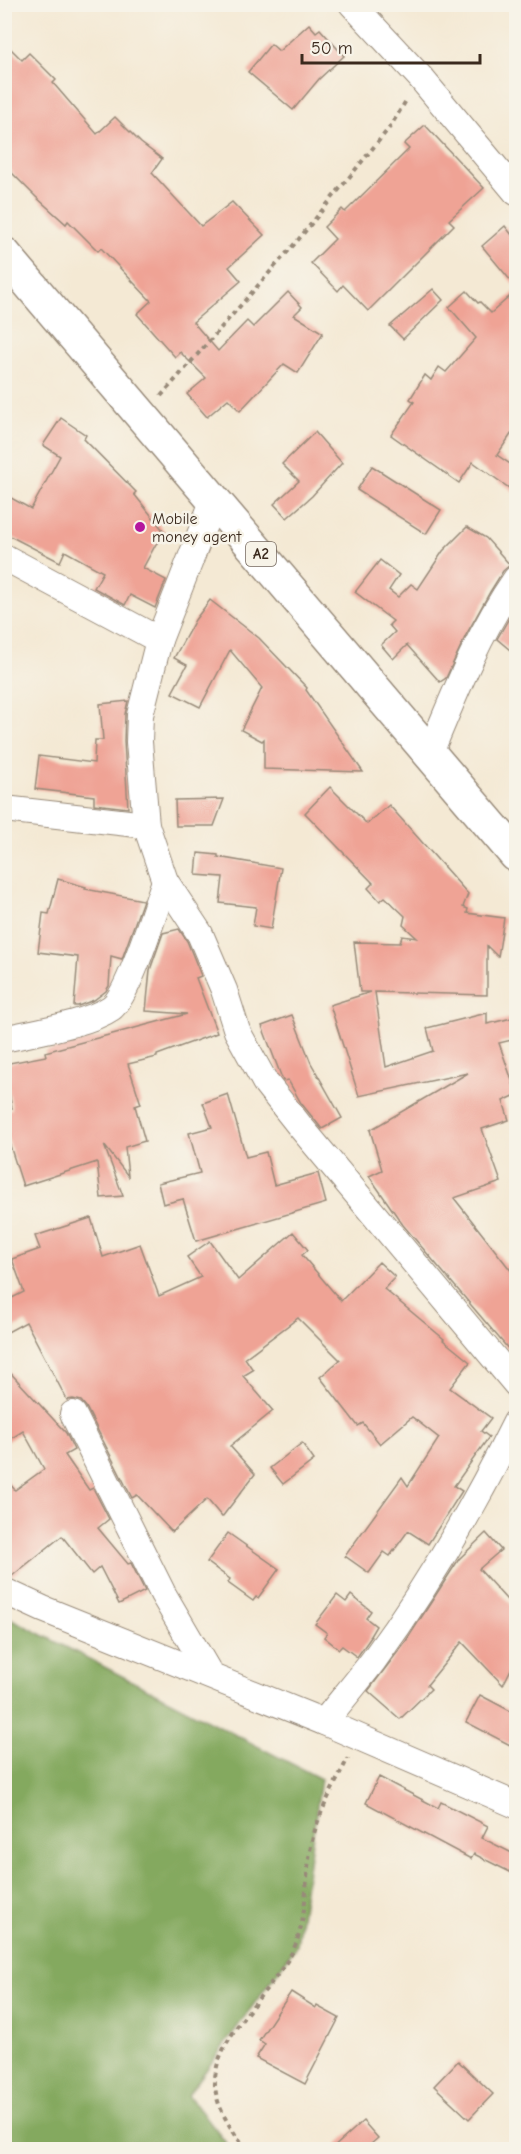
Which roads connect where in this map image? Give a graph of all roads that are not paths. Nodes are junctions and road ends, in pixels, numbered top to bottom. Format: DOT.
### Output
graph roads {
  1 [pos="352,4"];
  2 [pos="516,192"];
  3 [pos="4,254"];
  4 [pos="214,500"];
  5 [pos="4,557"];
  6 [pos="516,579"];
  7 [pos="159,640"];
  8 [pos="430,753"];
  9 [pos="4,808"];
  10 [pos="146,825"];
  11 [pos="516,855"];
  12 [pos="165,881"];
  13 [pos="4,1039"];
  14 [pos="516,1384"];
  15 [pos="72,1414"];
  16 [pos="516,1422"];
  17 [pos="4,1592"];
  18 [pos="211,1676"];
  19 [pos="324,1722"];
  20 [pos="516,1805"];
  1 -- 2 [label="street"];
  3 -- 4 [label="highway, A2"];
  4 -- 7 [label="street"];
  4 -- 8 [label="highway, A2"];
  5 -- 7 [label="street"];
  6 -- 8 [label="street"];
  7 -- 10 [label="street"];
  8 -- 11 [label="highway, A2"];
  9 -- 10 [label="street"];
  10 -- 12 [label="street"];
  12 -- 13 [label="street"];
  12 -- 14 [label="street"];
  15 -- 18 [label="street"];
  16 -- 19 [label="street"];
  17 -- 18 [label="street"];
  18 -- 19 [label="street"];
  19 -- 20 [label="street"];
}
